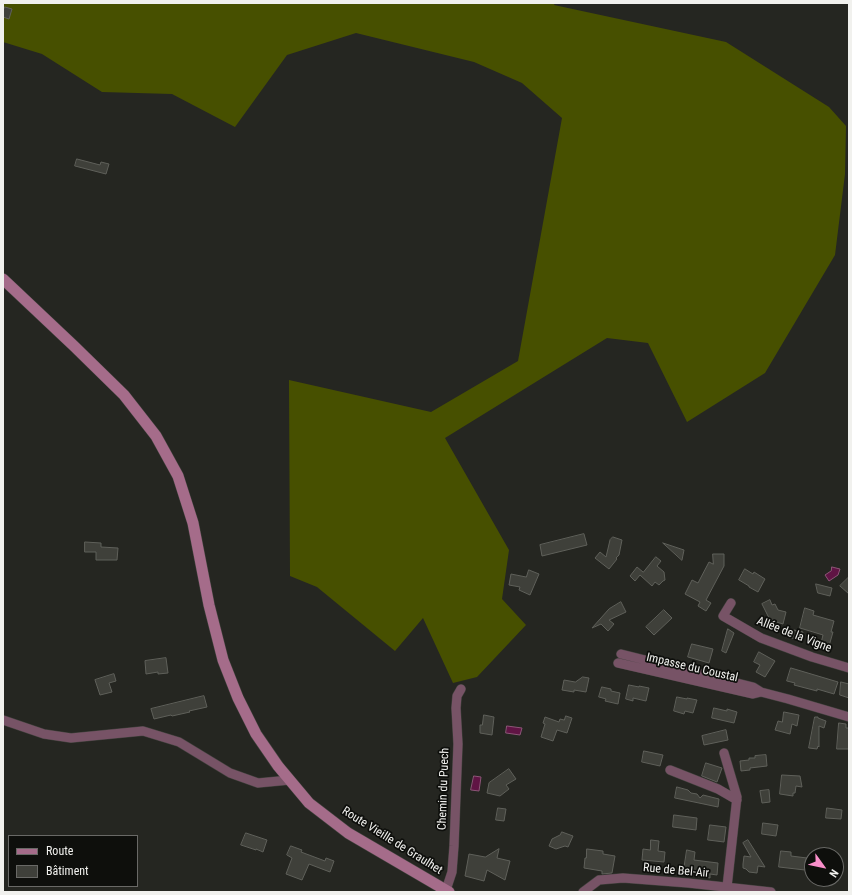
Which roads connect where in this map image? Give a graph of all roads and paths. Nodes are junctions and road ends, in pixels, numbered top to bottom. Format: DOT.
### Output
graph roads {
  1 [pos="3,279"];
  2 [pos="731,603"];
  3 [pos="621,654"];
  4 [pos="618,663"];
  5 [pos="849,668"];
  6 [pos="461,689"];
  7 [pos="761,692"];
  8 [pos="849,717"];
  9 [pos="3,720"];
  10 [pos="724,752"];
  11 [pos="670,770"];
  12 [pos="290,780"];
  13 [pos="737,800"];
  14 [pos="728,887"];
  15 [pos="448,891"];
  16 [pos="583,892"];
  17 [pos="771,892"];
  1 -- 12 [label="main road, Route Vieille de Graulhet"];
  2 -- 5 [label="street, Allée de la Vigne"];
  3 -- 7 [label="street, Impasse du Coustal"];
  4 -- 7 [label="street, Impasse du Coustal"];
  6 -- 15 [label="street, Chemin du Puech"];
  7 -- 8 [label="street, Impasse du Coustal"];
  9 -- 12 [label="street"];
  10 -- 13 [label="street"];
  11 -- 13 [label="street"];
  12 -- 15 [label="main road, Route Vieille de Graulhet"];
  13 -- 14 [label="street"];
  14 -- 16 [label="street, Rue de Bel-Air"];
  14 -- 17 [label="street, Rue de Bel-Air"];
}
